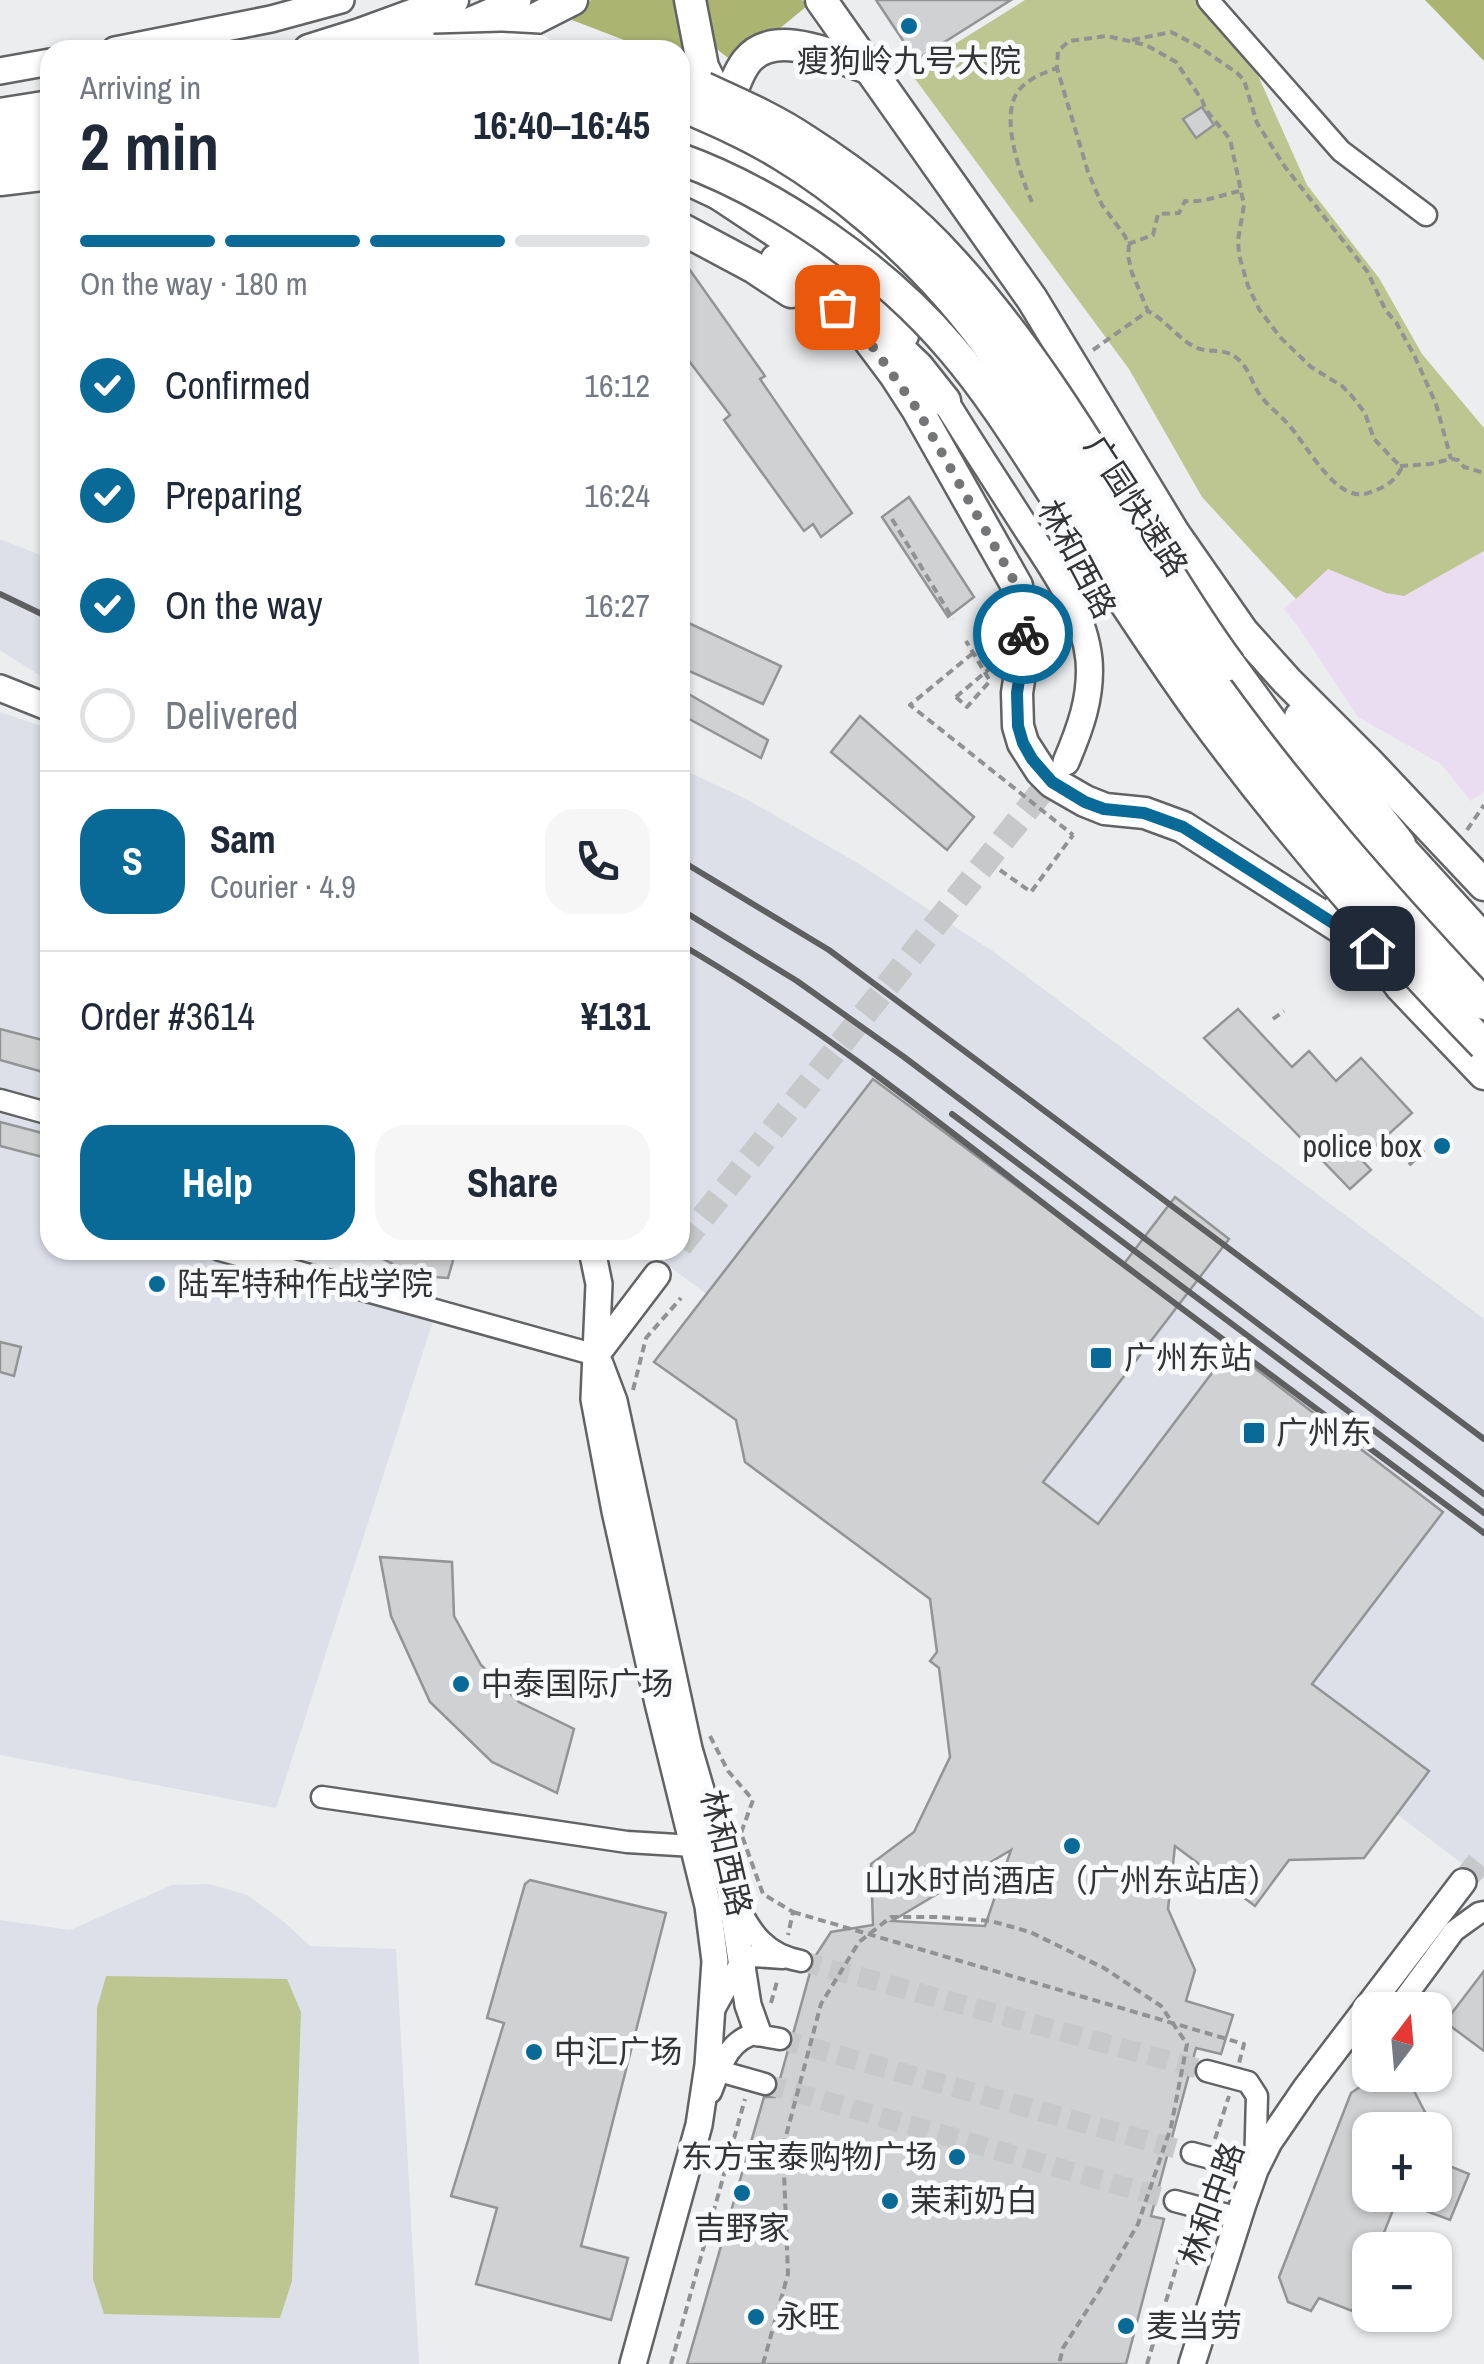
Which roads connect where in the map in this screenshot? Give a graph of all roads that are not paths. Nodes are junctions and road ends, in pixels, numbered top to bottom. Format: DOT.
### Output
graph roads {
  1 [pos="341,0"];
  2 [pos="452,0"];
  3 [pos="518,0"];
  4 [pos="572,0"];
  5 [pos="690,0"];
  6 [pos="1208,0"];
  7 [pos="829,6"];
  8 [pos="271,10"];
  9 [pos="154,40"];
  10 [pos="341,40"];
  11 [pos="419,40"];
  12 [pos="486,40"];
  13 [pos="40,64"];
  14 [pos="871,69"];
  15 [pos="0,71"];
  16 [pos="690,82"];
  17 [pos="40,108"];
  18 [pos="690,110"];
  19 [pos="725,112"];
  20 [pos="0,114"];
  21 [pos="40,131"];
  22 [pos="0,138"];
  23 [pos="690,141"];
  24 [pos="40,154"];
  25 [pos="0,161"];
  26 [pos="690,164"];
  27 [pos="40,177"];
  28 [pos="690,180"];
  29 [pos="0,183"];
  30 [pos="711,189"];
  31 [pos="799,194"];
  32 [pos="1426,215"];
  33 [pos="690,216"];
  34 [pos="690,233"];
  35 [pos="776,260"];
  36 [pos="954,328"];
  37 [pos="945,401"];
  38 [pos="1017,586"];
  39 [pos="1243,632"];
  40 [pos="1230,665"];
  41 [pos="0,688"];
  42 [pos="40,704"];
  43 [pos="1066,762"];
  44 [pos="1400,844"];
  45 [pos="1484,885"];
  46 [pos="1484,936"];
  47 [pos="1372,948"];
  48 [pos="1484,962"];
  49 [pos="1484,1004"];
  50 [pos="1484,1044"];
  51 [pos="1484,1074"];
  52 [pos="0,1100"];
  53 [pos="40,1111"];
  54 [pos="256,1260"];
  55 [pos="594,1260"];
  56 [pos="657,1275"];
  57 [pos="596,1355"];
  58 [pos="322,1796"];
  59 [pos="694,1846"];
  60 [pos="1463,1882"];
  61 [pos="730,1890"];
  62 [pos="1484,1912"];
  63 [pos="742,1963"];
  64 [pos="1386,1992"];
  65 [pos="1409,1992"];
  66 [pos="714,2010"];
  67 [pos="769,2036"];
  68 [pos="1352,2038"];
  69 [pos="719,2071"];
  70 [pos="1207,2071"];
  71 [pos="765,2084"];
  72 [pos="700,2125"];
  73 [pos="1201,2155"];
  74 [pos="1255,2170"];
  75 [pos="1185,2203"];
  76 [pos="1239,2218"];
  77 [pos="633,2364"];
  78 [pos="1192,2364"];
  1 -- 8 [label="main road"];
  2 -- 10 [label="highway"];
  3 -- 11 [label="main road"];
  4 -- 12 [label="highway, bridge"];
  5 -- 19 [label="highway"];
  6 -- 32 [label="street"];
  7 -- 14 [label="highway"];
  8 -- 9 [label="main road"];
  13 -- 15 [label="main road"];
  14 -- 19 [label="highway"];
  14 -- 39 [label="highway"];
  16 -- 40 [label="highway, bridge"];
  17 -- 20 [label="highway"];
  18 -- 49 [label="highway, 广园快速路, bridge"];
  19 -- 31 [label="highway"];
  21 -- 22 [label="main road"];
  23 -- 31 [label="highway"];
  24 -- 25 [label="highway"];
  26 -- 50 [label="highway, 广园快速路, bridge"];
  27 -- 29 [label="highway"];
  28 -- 30 [label="highway"];
  30 -- 36 [label="highway"];
  30 -- 37 [label="highway"];
  31 -- 36 [label="highway"];
  33 -- 35 [label="highway"];
  34 -- 38 [label="highway"];
  35 -- 37 [label="highway"];
  35 -- 38 [label="highway"];
  36 -- 47 [label="highway"];
  37 -- 43 [label="main road, 林和西路"];
  38 -- 47 [label="highway"];
  39 -- 44 [label="highway"];
  39 -- 45 [label="highway"];
  40 -- 44 [label="highway"];
  40 -- 48 [label="highway"];
  41 -- 42 [label="main road"];
  44 -- 46 [label="main road"];
  47 -- 51 [label="highway"];
  52 -- 53 [label="street"];
  54 -- 57 [label="street"];
  55 -- 57 [label="main road, 林和西路"];
  56 -- 57 [label="main road"];
  57 -- 59 [label="main road, 林和西路"];
  57 -- 61 [label="main road, 林和西路"];
  58 -- 59 [label="street"];
  59 -- 66 [label="main road, 林和西路"];
  60 -- 64 [label="main road, 林和中路"];
  61 -- 63 [label="main road, 林和西路"];
  61 -- 63 [label="street"];
  62 -- 65 [label="street"];
  63 -- 66 [label="street"];
  63 -- 67 [label="main road, 林和西路"];
  66 -- 72 [label="main road, 林和西路"];
  67 -- 69 [label="street"];
  68 -- 74 [label="main road, 林和中路"];
  69 -- 71 [label="street"];
  69 -- 72 [label="street"];
  70 -- 74 [label="street"];
  72 -- 77 [label="main road, 林和西路"];
  73 -- 74 [label="street"];
  74 -- 76 [label="main road, 林和中路"];
  75 -- 76 [label="street"];
  76 -- 78 [label="main road, 林和中路"];
}
